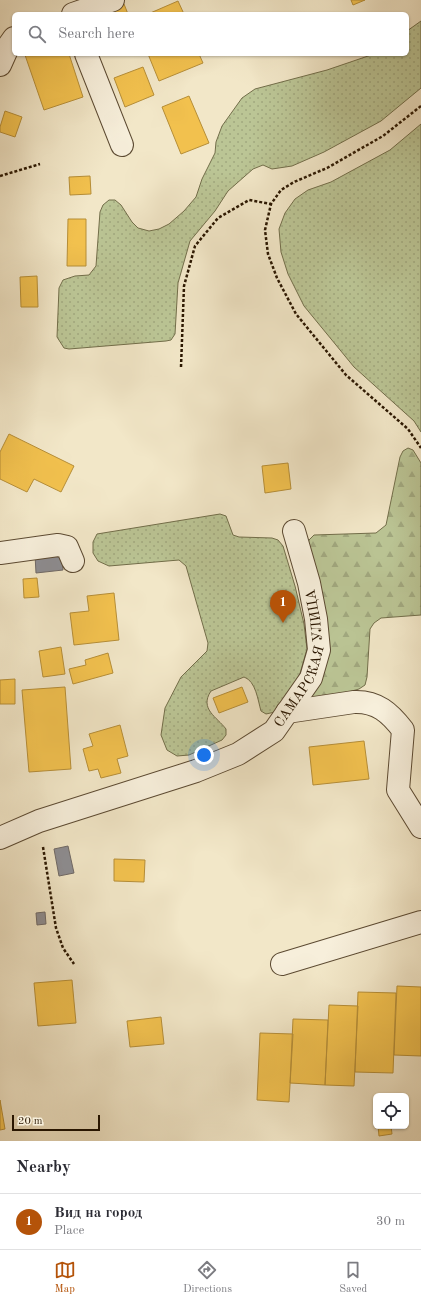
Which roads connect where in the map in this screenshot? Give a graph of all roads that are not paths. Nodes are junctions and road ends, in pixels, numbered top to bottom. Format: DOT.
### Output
graph roads {
  1 [pos="113,0"];
  2 [pos="79,12"];
  3 [pos="12,41"];
  4 [pos="87,56"];
  5 [pos="0,65"];
  6 [pos="122,145"];
  7 [pos="294,531"];
  8 [pos="0,553"];
  9 [pos="70,554"];
  10 [pos="286,712"];
  11 [pos="421,827"];
  12 [pos="0,838"];
  13 [pos="421,922"];
  14 [pos="282,964"];
  1 -- 2 [label="lane"];
  3 -- 5 [label="lane"];
  4 -- 6 [label="lane"];
  7 -- 10 [label="lane, САМАРСКАЯ УЛИЦА"];
  8 -- 9 [label="lane"];
  10 -- 11 [label="lane"];
  10 -- 12 [label="lane, САМАРСКАЯ УЛИЦА"];
  13 -- 14 [label="lane"];
}
